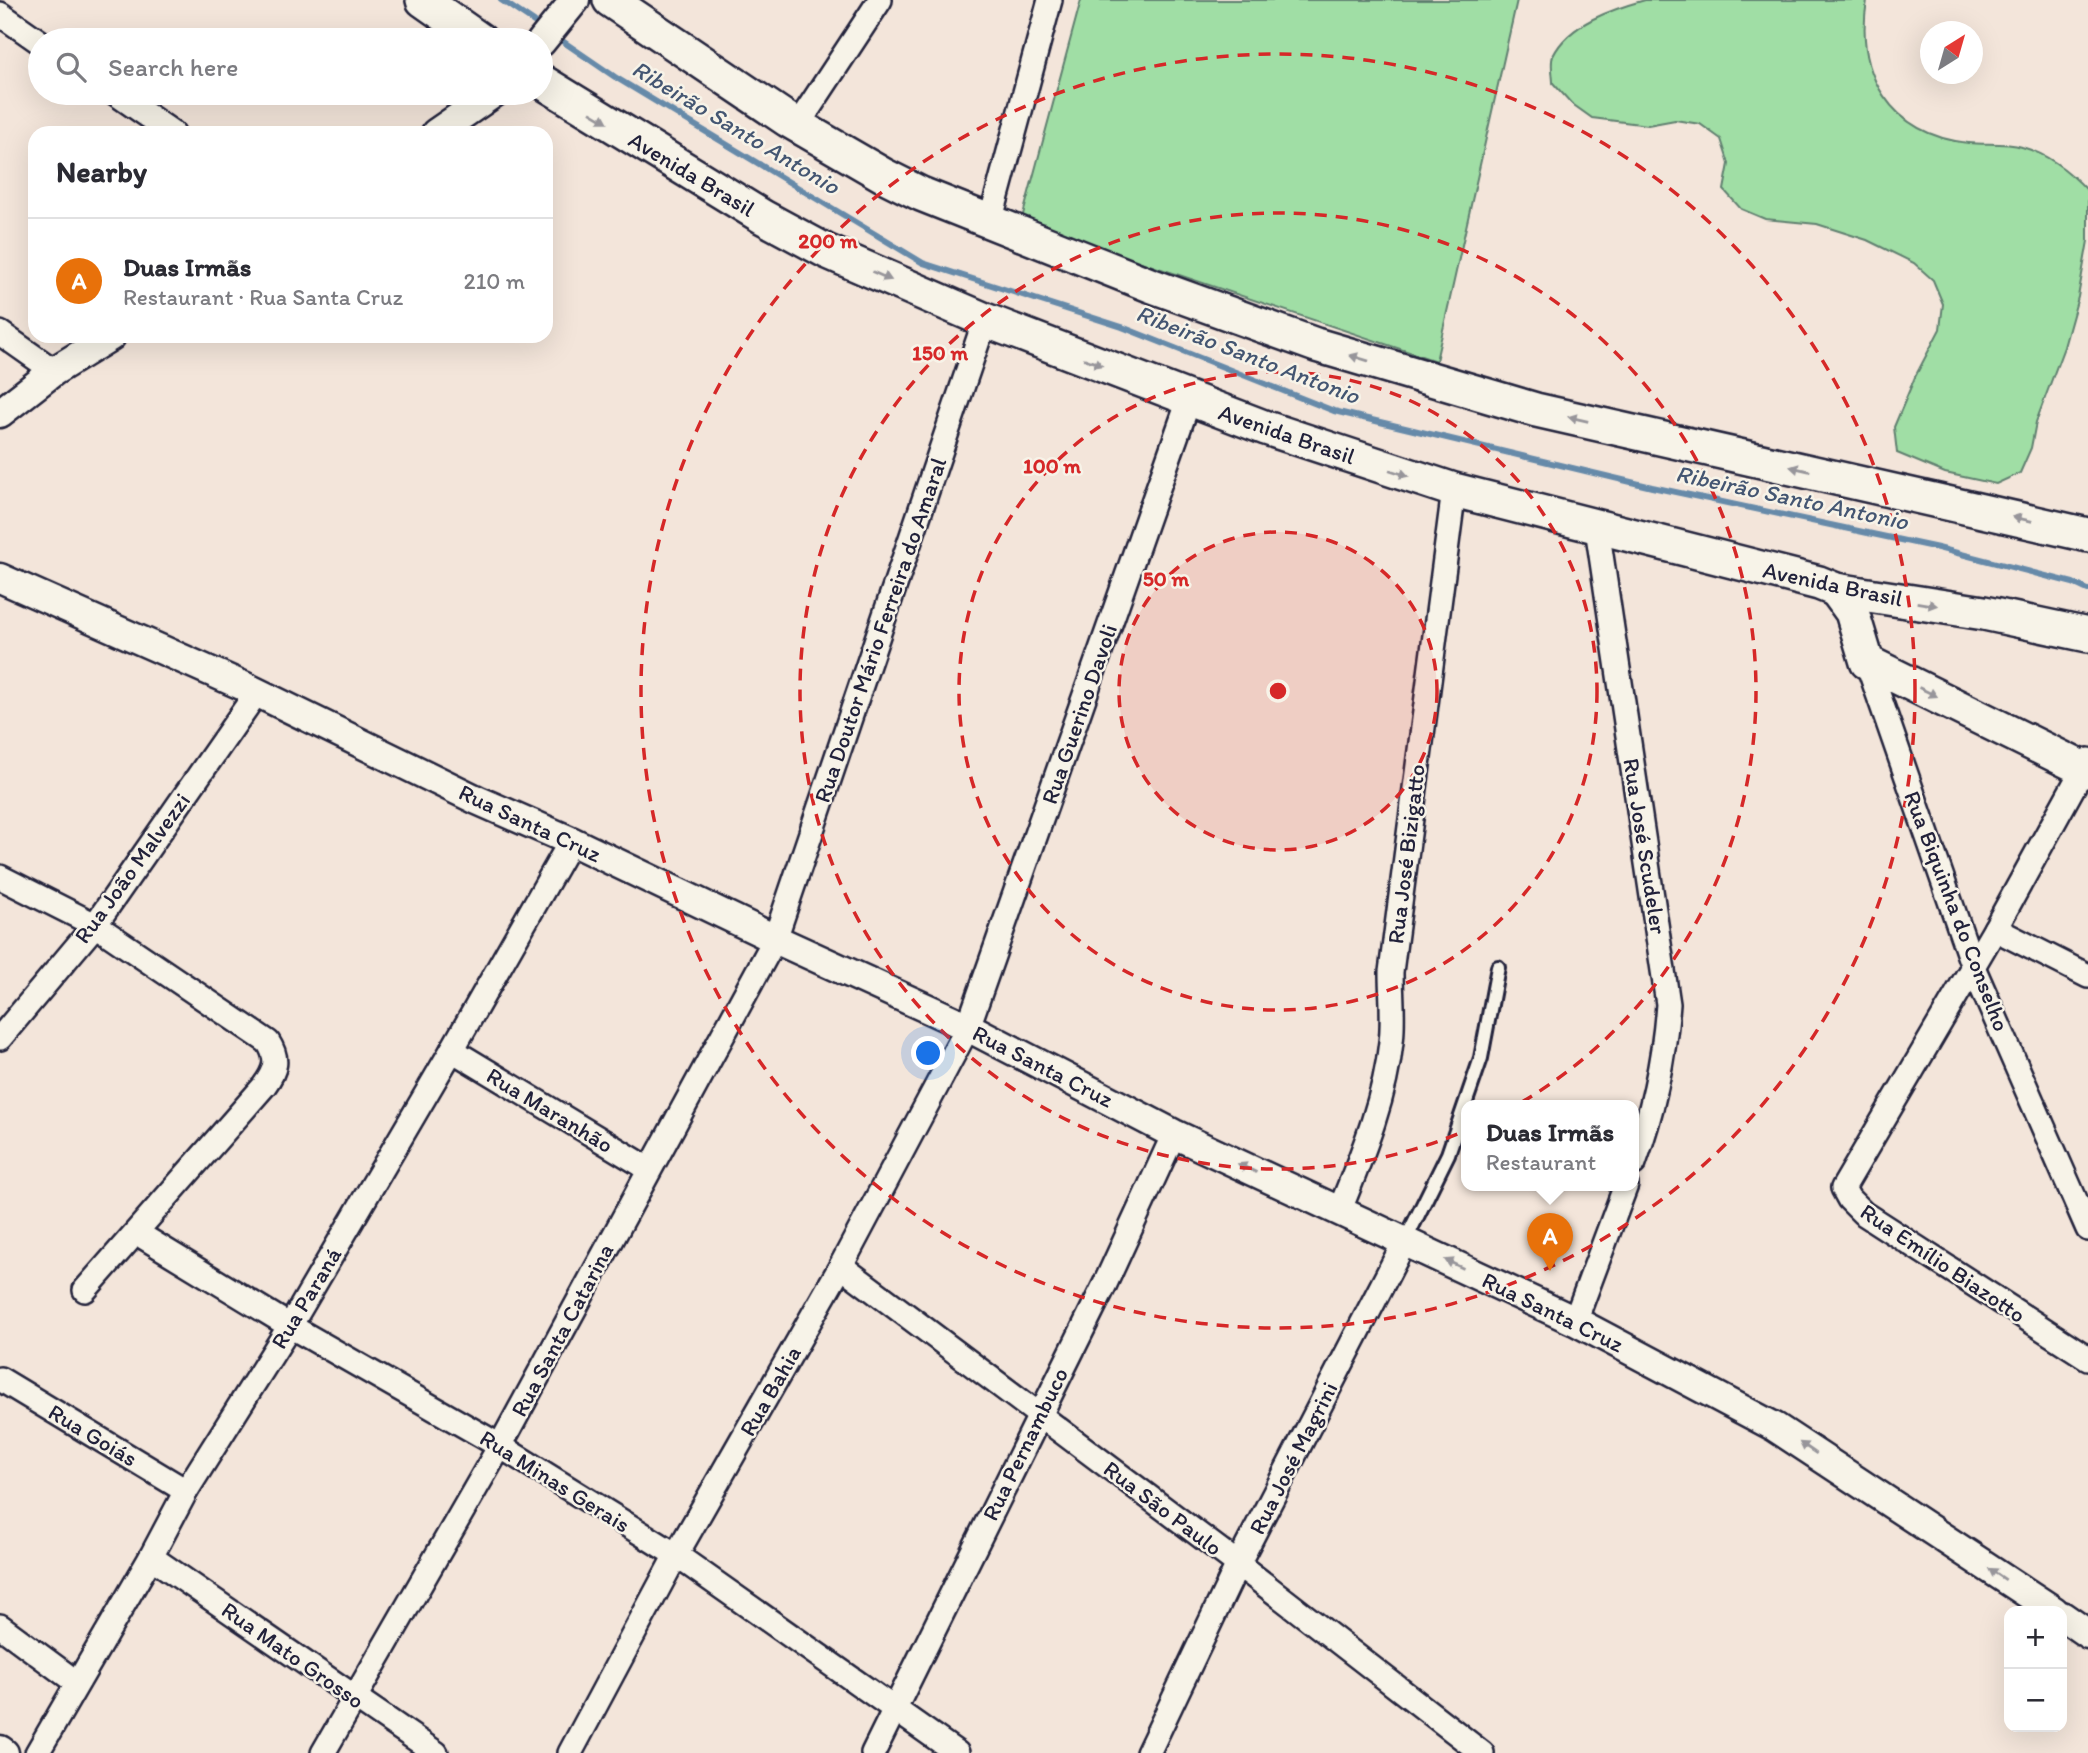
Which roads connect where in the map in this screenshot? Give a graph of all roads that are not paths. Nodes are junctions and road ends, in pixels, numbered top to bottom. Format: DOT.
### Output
graph roads {
  1 [pos="423,0"];
  2 [pos="575,0"];
  3 [pos="610,0"];
  4 [pos="880,0"];
  5 [pos="1050,0"];
  6 [pos="0,14"];
  7 [pos="463,28"];
  8 [pos="553,28"];
  9 [pos="28,34"];
  10 [pos="553,89"];
  11 [pos="132,105"];
  12 [pos="477,105"];
  13 [pos="163,126"];
  14 [pos="446,126"];
  15 [pos="797,126"];
  16 [pos="990,222"];
  17 [pos="985,320"];
  18 [pos="0,333"];
  19 [pos="100,343"];
  20 [pos="54,371"];
  21 [pos="1189,400"];
  22 [pos="0,413"];
  23 [pos="1454,490"];
  24 [pos="1597,528"];
  25 [pos="2088,536"];
  26 [pos="0,578"];
  27 [pos="1836,590"];
  28 [pos="2088,635"];
  29 [pos="1867,662"];
  30 [pos="257,692"];
  31 [pos="2086,767"];
  32 [pos="571,841"];
  33 [pos="0,877"];
  34 [pos="95,925"];
  35 [pos="1995,929"];
  36 [pos="775,939"];
  37 [pos="1498,967"];
  38 [pos="1973,967"];
  39 [pos="2088,976"];
  40 [pos="968,1027"];
  41 [pos="0,1038"];
  42 [pos="452,1050"];
  43 [pos="1467,1100"];
  44 [pos="1461,1116"];
  45 [pos="1174,1134"];
  46 [pos="1639,1146"];
  47 [pos="649,1169"];
  48 [pos="1624,1191"];
  49 [pos="1339,1212"];
  50 [pos="2088,1229"];
  51 [pos="137,1233"];
  52 [pos="1405,1241"];
  53 [pos="841,1266"];
  54 [pos="85,1290"];
  55 [pos="1575,1321"];
  56 [pos="290,1326"];
  57 [pos="2088,1358"];
  58 [pos="0,1379"];
  59 [pos="1039,1414"];
  60 [pos="500,1446"];
  61 [pos="186,1491"];
  62 [pos="676,1555"];
  63 [pos="151,1557"];
  64 [pos="1238,1564"];
  65 [pos="2046,1606"];
  66 [pos="2067,1619"];
  67 [pos="0,1626"];
  68 [pos="2088,1634"];
  69 [pos="77,1683"];
  70 [pos="355,1698"];
  71 [pos="895,1709"];
  72 [pos="37,1753"];
  73 [pos="323,1753"];
  74 [pos="436,1753"];
  75 [pos="570,1753"];
  76 [pos="873,1753"];
  77 [pos="957,1753"];
  78 [pos="1148,1753"];
  79 [pos="1482,1753"];
  1 -- 7 [label="main road"];
  2 -- 8 [label="street"];
  3 -- 15 [label="main road"];
  4 -- 15 [label="street"];
  5 -- 16 [label="street"];
  6 -- 9 [label="street"];
  10 -- 17 [label="main road, Avenida Brasil, one-way"];
  11 -- 13 [label="street"];
  12 -- 14 [label="street"];
  15 -- 16 [label="main road"];
  25 -- 16 [label="main road, one-way"];
  17 -- 21 [label="main road, Avenida Brasil, one-way"];
  17 -- 36 [label="street, Rua Doutor Mário Ferreira do Amaral"];
  18 -- 20 [label="street"];
  19 -- 20 [label="street"];
  20 -- 22 [label="street"];
  21 -- 23 [label="main road, Avenida Brasil, one-way"];
  21 -- 40 [label="street, Rua Guerino Davoli"];
  23 -- 24 [label="main road, Avenida Brasil"];
  23 -- 49 [label="street, Rua José Bizigatto"];
  24 -- 27 [label="main road, Avenida Brasil"];
  24 -- 46 [label="street, Rua José Scudeler"];
  26 -- 30 [label="street, Rua Santa Cruz"];
  27 -- 28 [label="main road, Avenida Brasil, one-way"];
  27 -- 29 [label="main road, Rua Biquinha do Conselho"];
  29 -- 31 [label="main road, one-way"];
  29 -- 38 [label="street, Rua Biquinha do Conselho"];
  30 -- 32 [label="street, Rua Santa Cruz"];
  30 -- 34 [label="street, Rua João Malvezzi"];
  31 -- 35 [label="street"];
  32 -- 36 [label="street, Rua Santa Cruz"];
  32 -- 42 [label="street, Rua Paraná"];
  33 -- 34 [label="street"];
  34 -- 41 [label="street, Rua João Malvezzi"];
  34 -- 51 [label="street"];
  35 -- 38 [label="street"];
  35 -- 39 [label="street"];
  36 -- 40 [label="street, Rua Santa Cruz"];
  36 -- 47 [label="street, Rua Santa Catarina"];
  37 -- 43 [label="lane"];
  38 -- 50 [label="street, Rua Biquinha do Conselho"];
  38 -- 57 [label="street, Rua Emílio Biazotto"];
  40 -- 45 [label="street, Rua Santa Cruz"];
  40 -- 53 [label="street, Rua Bahia"];
  42 -- 47 [label="street, Rua Maranhão"];
  42 -- 56 [label="street, Rua Paraná"];
  44 -- 52 [label="lane"];
  49 -- 45 [label="street, Rua Santa Cruz, one-way"];
  45 -- 59 [label="street, Rua Pernambuco"];
  47 -- 60 [label="street, Rua Santa Catarina"];
  48 -- 55 [label="street"];
  49 -- 52 [label="street, Rua Santa Cruz"];
  51 -- 54 [label="street"];
  51 -- 56 [label="street, Rua Minas Gerais"];
  55 -- 52 [label="street, Rua Santa Cruz, one-way"];
  52 -- 64 [label="street, Rua José Magrini"];
  53 -- 59 [label="street, Rua São Paulo"];
  53 -- 62 [label="street, Rua Bahia"];
  65 -- 55 [label="street, Rua Santa Cruz, one-way"];
  56 -- 60 [label="street, Rua Minas Gerais"];
  56 -- 61 [label="street, Rua Paraná"];
  58 -- 61 [label="street, Rua Goiás"];
  59 -- 64 [label="street, Rua São Paulo"];
  59 -- 71 [label="street, Rua Pernambuco"];
  60 -- 62 [label="street, Rua Minas Gerais"];
  60 -- 70 [label="street, Rua Santa Catarina"];
  61 -- 63 [label="street, Rua Paraná"];
  62 -- 71 [label="street, Rua Minas Gerais"];
  62 -- 75 [label="street, Rua Bahia"];
  63 -- 69 [label="street, Rua Paraná"];
  63 -- 70 [label="street, Rua Mato Grosso"];
  64 -- 78 [label="street, Rua José Magrini"];
  64 -- 79 [label="street, Rua São Paulo"];
  66 -- 68 [label="street"];
  67 -- 69 [label="street"];
  69 -- 72 [label="street, Rua Paraná"];
  70 -- 73 [label="street, Rua Santa Catarina"];
  70 -- 74 [label="street, Rua Mato Grosso"];
  71 -- 76 [label="street, Rua Pernambuco"];
  71 -- 77 [label="street, Rua Minas Gerais"];
}
